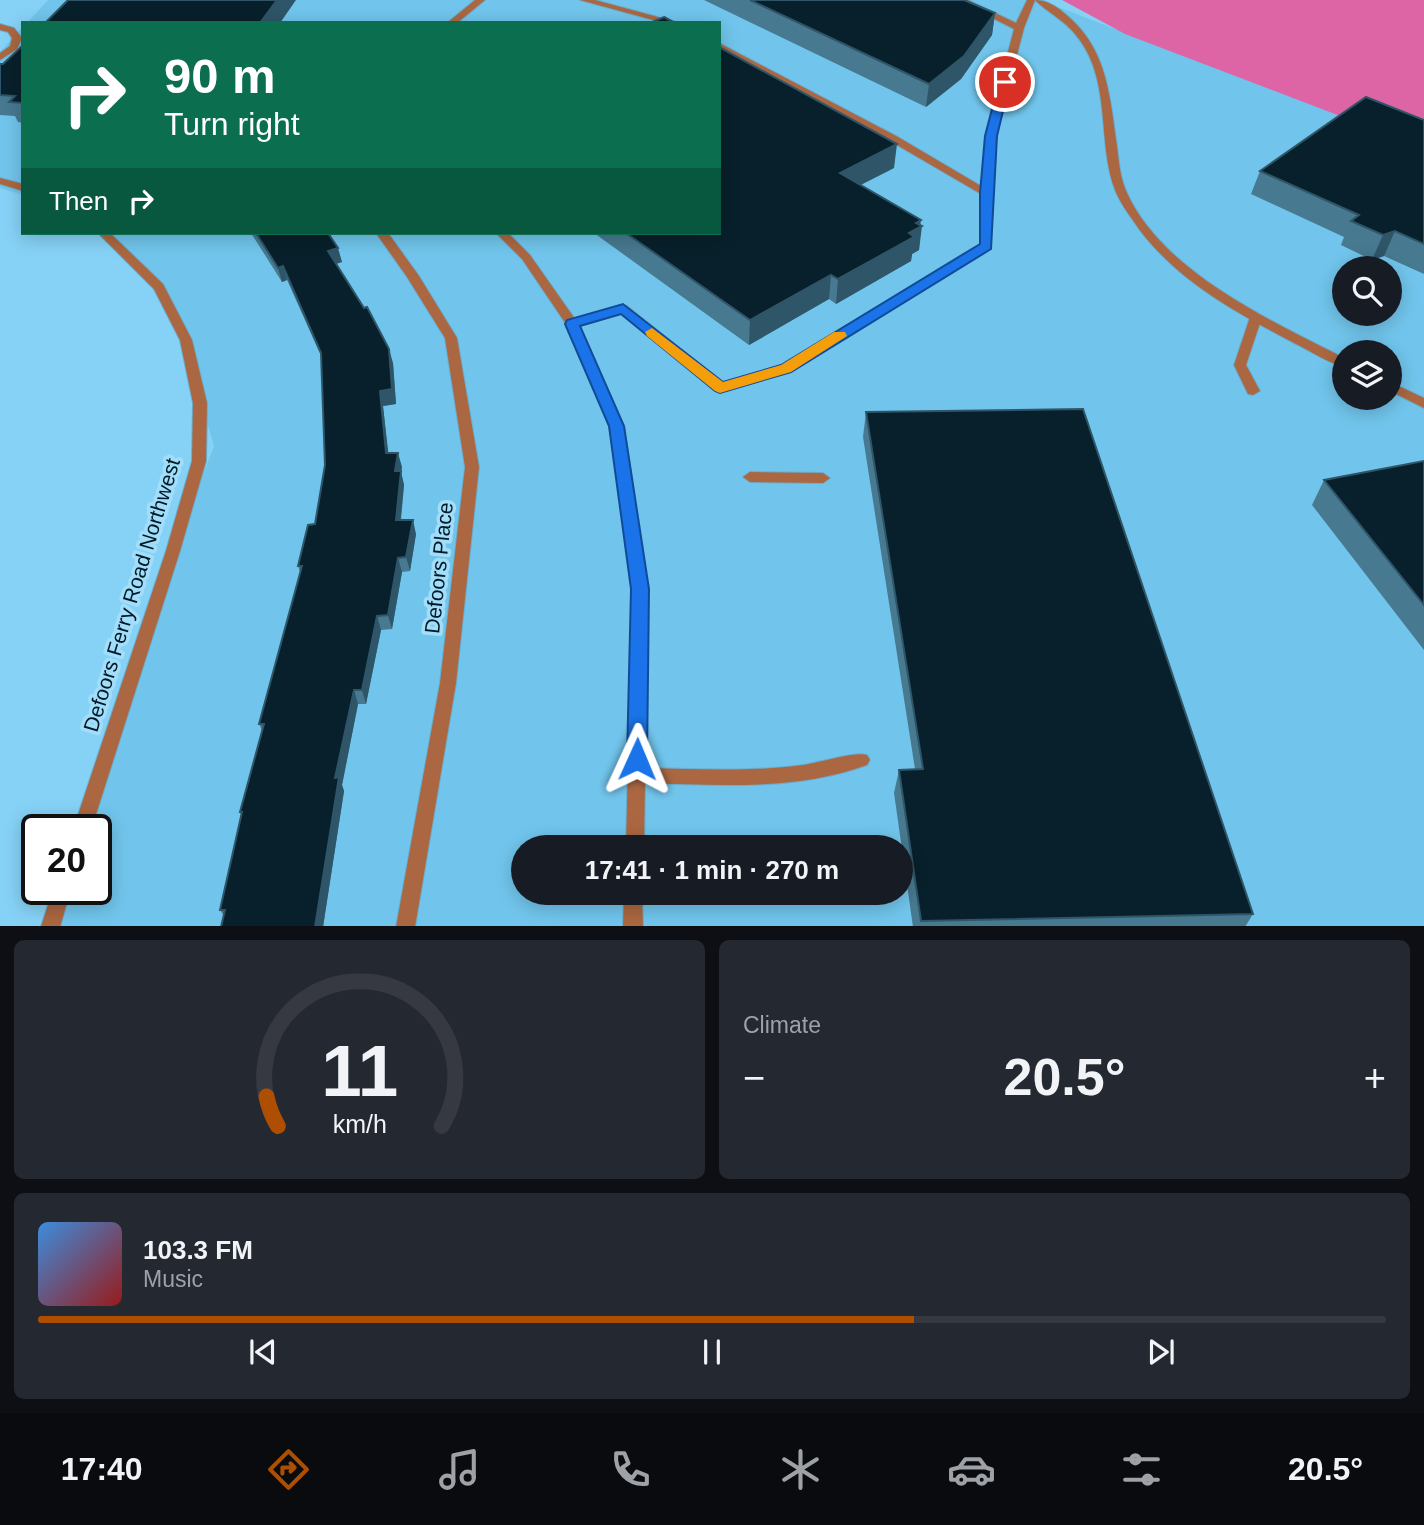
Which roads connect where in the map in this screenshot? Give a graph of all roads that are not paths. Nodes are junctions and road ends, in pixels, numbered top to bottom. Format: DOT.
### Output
graph roads {
  1 [pos="481,0"];
  2 [pos="584,0"];
  3 [pos="961,0"];
  4 [pos="1031,0"];
  5 [pos="1039,0"];
  6 [pos="454,21"];
  7 [pos="669,21"];
  8 [pos="0,27"];
  9 [pos="1019,28"];
  10 [pos="721,47"];
  11 [pos="0,57"];
  12 [pos="0,181"];
  13 [pos="21,187"];
  14 [pos="986,193"];
  15 [pos="106,235"];
  16 [pos="383,235"];
  17 [pos="504,235"];
  18 [pos="1256,317"];
  19 [pos="572,324"];
  20 [pos="1332,357"];
  21 [pos="1253,391"];
  22 [pos="1402,392"];
  23 [pos="1424,404"];
  24 [pos="750,477"];
  25 [pos="823,478"];
  26 [pos="861,760"];
  27 [pos="637,775"];
  28 [pos="87,814"];
  29 [pos="635,835"];
  30 [pos="57,905"];
  31 [pos="633,905"];
  32 [pos="50,926"];
  33 [pos="405,926"];
  34 [pos="633,926"];
  1 -- 6 [label="street"];
  2 -- 7 [label="street"];
  3 -- 9 [label="street"];
  4 -- 9 [label="street"];
  5 -- 18 [label="street"];
  8 -- 11 [label="street"];
  9 -- 14 [label="street"];
  10 -- 14 [label="street"];
  12 -- 13 [label="street"];
  14 -- 19 [label="street"];
  15 -- 28 [label="street, Defoors Ferry Road Northwest"];
  16 -- 33 [label="street, Defoors Place"];
  17 -- 19 [label="street"];
  18 -- 20 [label="street"];
  18 -- 21 [label="street"];
  19 -- 27 [label="street"];
  22 -- 23 [label="street"];
  24 -- 25 [label="street"];
  26 -- 27 [label="street"];
  27 -- 29 [label="street"];
  30 -- 32 [label="street"];
  31 -- 34 [label="street"];
}
